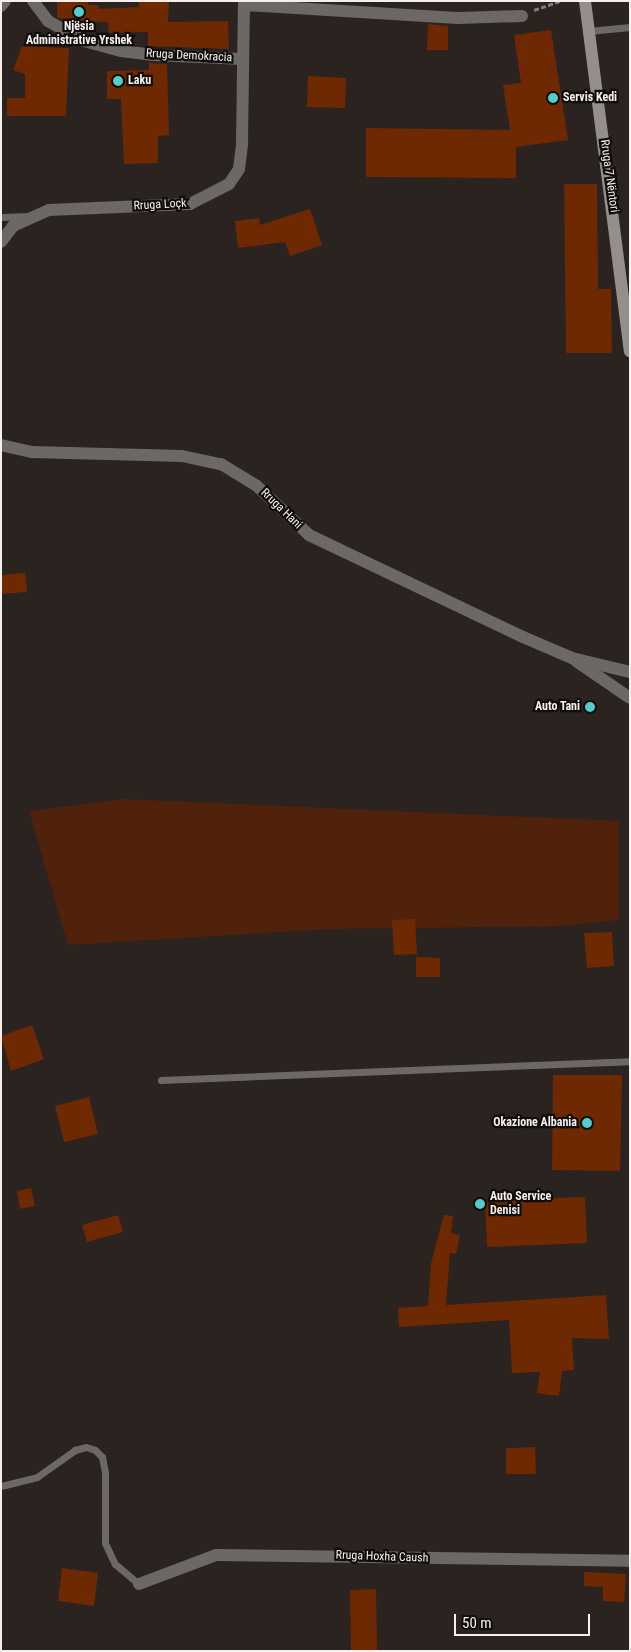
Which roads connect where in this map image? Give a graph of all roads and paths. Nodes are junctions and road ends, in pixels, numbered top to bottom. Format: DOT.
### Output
graph roads {
  1 [pos="5,1"];
  2 [pos="33,1"];
  3 [pos="560,1"];
  4 [pos="585,1"];
  5 [pos="244,3"];
  6 [pos="1,6"];
  7 [pos="522,16"];
  8 [pos="630,28"];
  9 [pos="589,31"];
  10 [pos="243,59"];
  11 [pos="30,216"];
  12 [pos="1,217"];
  13 [pos="1,242"];
  14 [pos="630,351"];
  15 [pos="1,445"];
  16 [pos="572,658"];
  17 [pos="630,672"];
  18 [pos="630,698"];
  19 [pos="630,1061"];
  20 [pos="161,1080"];
  21 [pos="1,1486"];
  22 [pos="630,1562"];
  23 [pos="140,1584"];
  1 -- 6 [label="street"];
  2 -- 10 [label="street, Rruga Demokracia"];
  3 -- 7 [label="path"];
  4 -- 9 [label="main road, Rruga 7 Nëntori"];
  5 -- 7 [label="street"];
  5 -- 10 [label="street, Rruga Loçk"];
  8 -- 9 [label="lane"];
  9 -- 14 [label="main road, Rruga 7 Nëntori"];
  10 -- 11 [label="street, Rruga Loçk"];
  11 -- 12 [label="lane"];
  11 -- 13 [label="street, Rruga Loçk"];
  15 -- 16 [label="street, Rruga Hani"];
  16 -- 17 [label="street, Rruga Hani"];
  16 -- 18 [label="street, Rruga Hani"];
  19 -- 20 [label="lane"];
  21 -- 23 [label="lane"];
  22 -- 23 [label="street, Rruga Hoxha Caush"];
}
